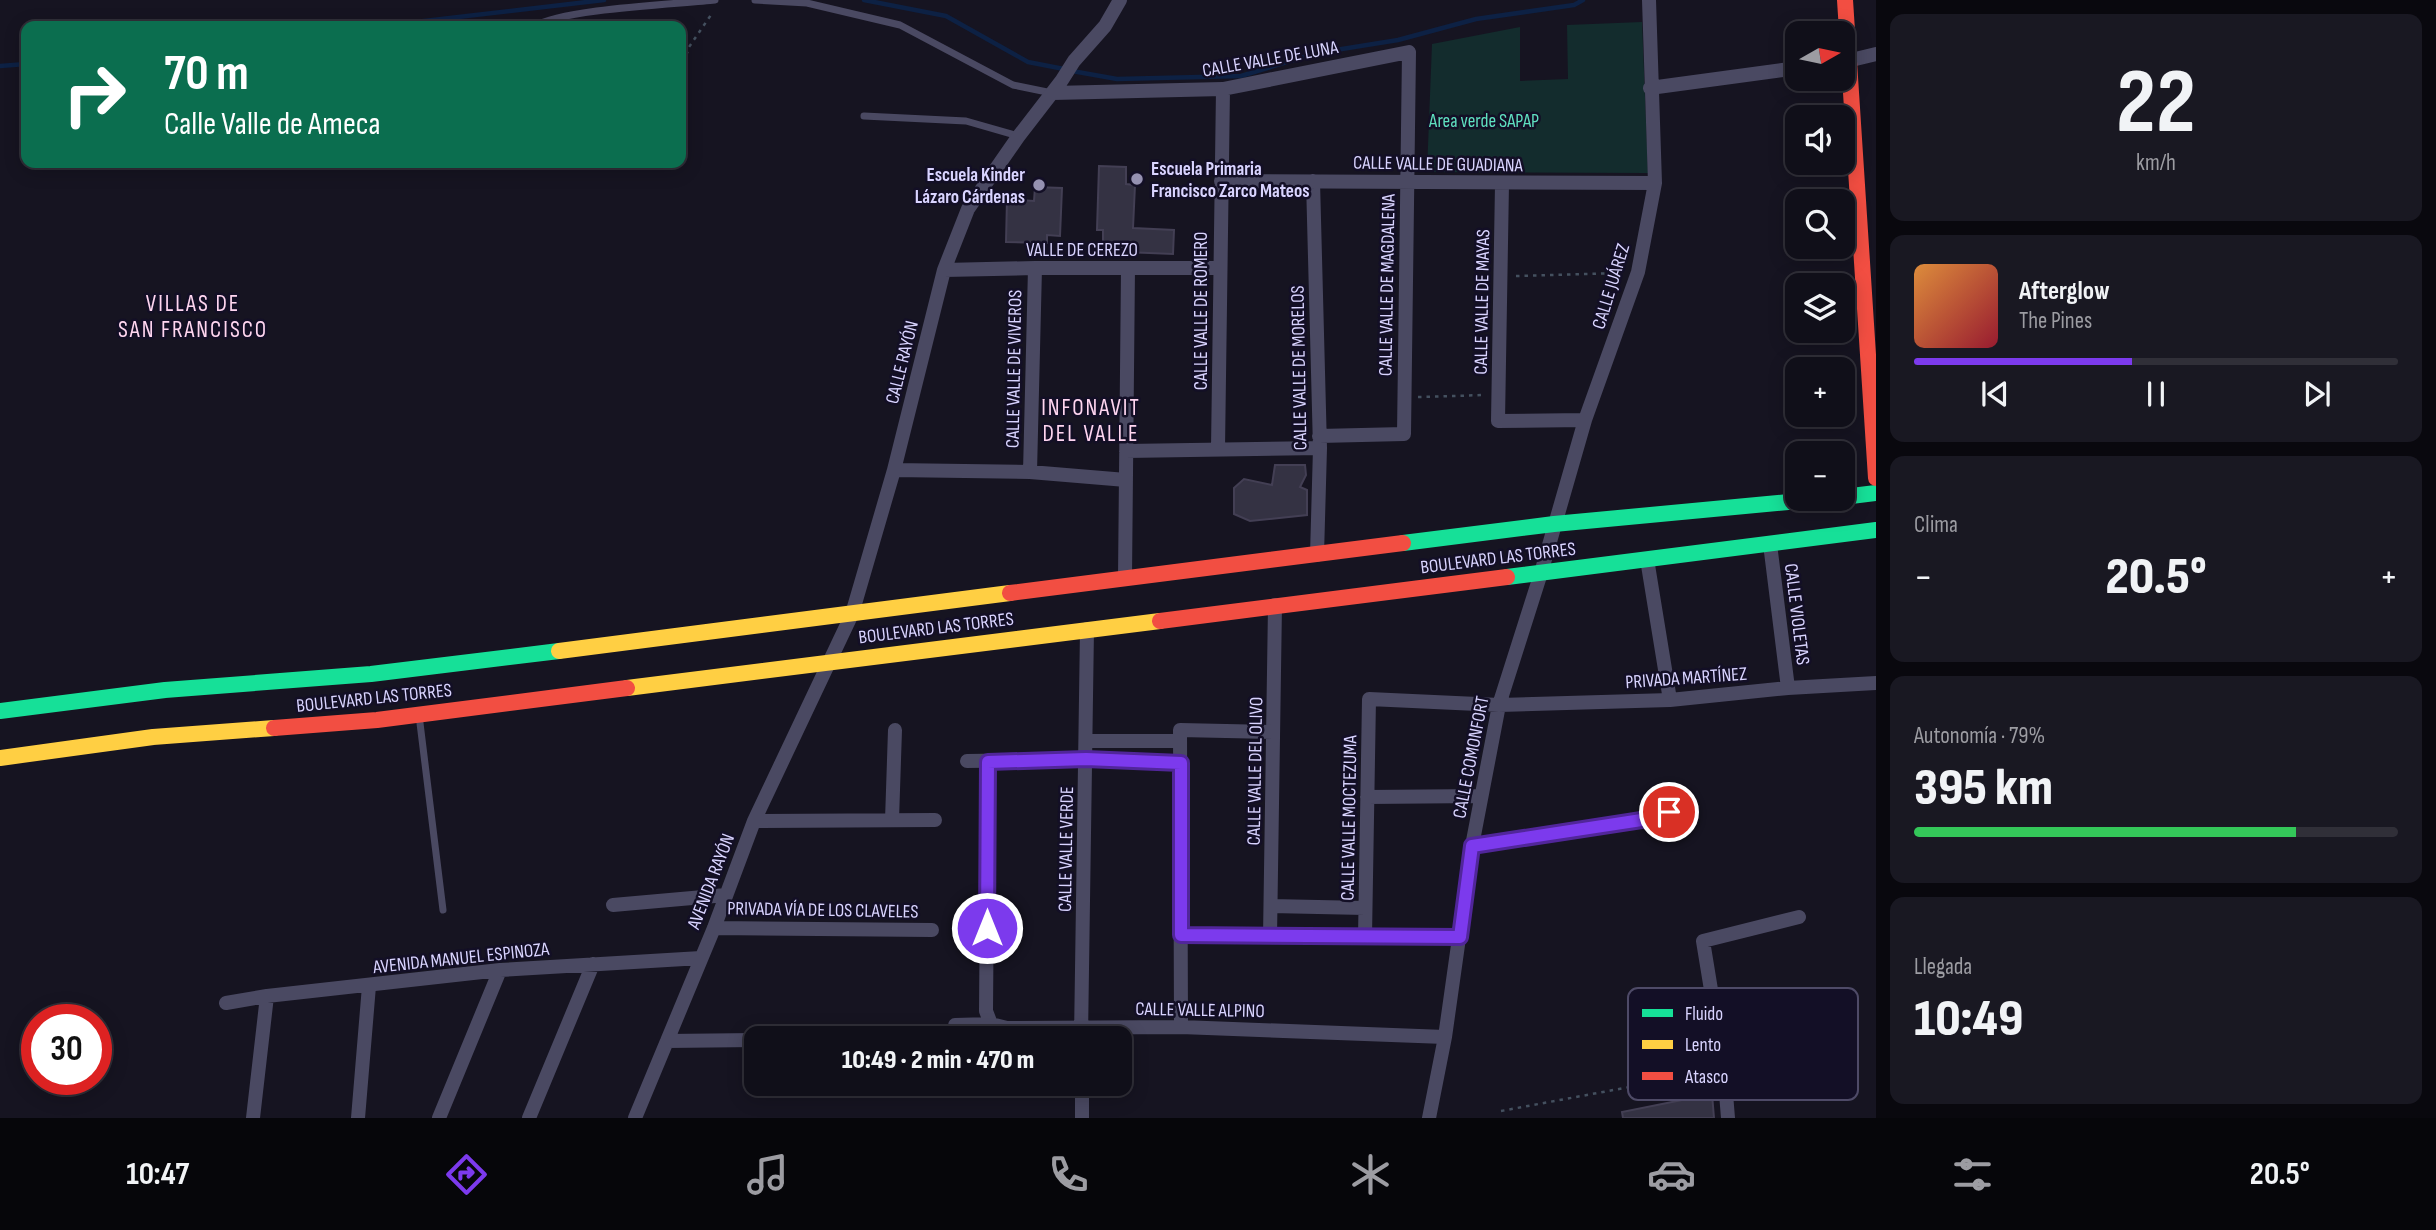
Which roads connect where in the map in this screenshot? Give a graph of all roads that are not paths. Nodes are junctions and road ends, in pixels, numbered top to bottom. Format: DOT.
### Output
graph roads {
  1 [pos="715,0"];
  2 [pos="755,0"];
  3 [pos="1120,0"];
  4 [pos="1649,0"];
  5 [pos="1845,0"];
  6 [pos="546,21"];
  7 [pos="1845,21"];
  8 [pos="1409,52"];
  9 [pos="1876,54"];
  10 [pos="1855,59"];
  11 [pos="1785,70"];
  12 [pos="1650,88"];
  13 [pos="1223,89"];
  14 [pos="1847,91"];
  15 [pos="1053,93"];
  16 [pos="864,116"];
  17 [pos="1018,136"];
  18 [pos="1221,181"];
  19 [pos="1313,181"];
  20 [pos="1406,182"];
  21 [pos="1655,183"];
  22 [pos="1502,184"];
  23 [pos="1035,268"];
  24 [pos="1128,268"];
  25 [pos="1220,268"];
  26 [pos="944,270"];
  27 [pos="1585,419"];
  28 [pos="1319,442"];
  29 [pos="1219,449"];
  30 [pos="1126,451"];
  31 [pos="894,470"];
  32 [pos="1030,472"];
  33 [pos="1876,478"];
  34 [pos="1126,480"];
  35 [pos="1876,494"];
  36 [pos="1855,496"];
  37 [pos="1785,502"];
  38 [pos="1554,524"];
  39 [pos="1876,530"];
  40 [pos="1770,544"];
  41 [pos="1317,555"];
  42 [pos="1647,559"];
  43 [pos="1541,573"];
  44 [pos="1125,577"];
  45 [pos="1275,605"];
  46 [pos="852,614"];
  47 [pos="1087,629"];
  48 [pos="830,662"];
  49 [pos="1876,683"];
  50 [pos="1788,688"];
  51 [pos="1368,699"];
  52 [pos="1670,700"];
  53 [pos="1499,705"];
  54 [pos="0,711"];
  55 [pos="419,715"];
  56 [pos="895,730"];
  57 [pos="1273,732"];
  58 [pos="1180,735"];
  59 [pos="1086,741"];
  60 [pos="0,758"];
  61 [pos="1086,759"];
  62 [pos="967,761"];
  63 [pos="988,762"];
  64 [pos="1181,763"];
  65 [pos="1482,796"];
  66 [pos="1367,797"];
  67 [pos="1690,806"];
  68 [pos="892,820"];
  69 [pos="935,820"];
  70 [pos="754,821"];
  71 [pos="1472,846"];
  72 [pos="726,895"];
  73 [pos="612,905"];
  74 [pos="1271,906"];
  75 [pos="1365,908"];
  76 [pos="443,910"];
  77 [pos="1799,918"];
  78 [pos="714,928"];
  79 [pos="932,930"];
  80 [pos="1181,935"];
  81 [pos="1270,937"];
  82 [pos="1365,937"];
  83 [pos="1460,937"];
  84 [pos="701,958"];
  85 [pos="593,964"];
  86 [pos="500,970"];
  87 [pos="369,986"];
  88 [pos="1711,988"];
  89 [pos="267,996"];
  90 [pos="226,1003"];
  91 [pos="991,1024"];
  92 [pos="955,1025"];
  93 [pos="999,1026"];
  94 [pos="1081,1026"];
  95 [pos="1181,1027"];
  96 [pos="1132,1029"];
  97 [pos="1445,1037"];
  98 [pos="744,1040"];
  99 [pos="667,1041"];
  100 [pos="1082,1096"];
  101 [pos="1727,1100"];
  102 [pos="253,1118"];
  103 [pos="358,1118"];
  104 [pos="439,1118"];
  105 [pos="529,1118"];
  106 [pos="635,1118"];
  107 [pos="1082,1118"];
  108 [pos="1429,1118"];
  109 [pos="1728,1118"];
  1 -- 6 [label="lane"];
  2 -- 15 [label="lane"];
  3 -- 15 [label="street, CALLE RAYÓN"];
  4 -- 12 [label="street, CALLE JUÁREZ"];
  5 -- 7 [label="street"];
  8 -- 13 [label="street, CALLE VALLE DE LUNA"];
  8 -- 20 [label="street, CALLE VALLE DE MAGDALENA"];
  9 -- 10 [label="street"];
  11 -- 12 [label="street"];
  12 -- 21 [label="street, CALLE JUÁREZ"];
  13 -- 15 [label="street, CALLE VALLE DE LUNA"];
  13 -- 18 [label="street, CALLE VALLE DE ROMERO"];
  14 -- 33 [label="street"];
  15 -- 17 [label="street, CALLE RAYÓN"];
  16 -- 17 [label="lane"];
  17 -- 26 [label="street, CALLE RAYÓN"];
  18 -- 19 [label="street, CALLE VALLE DE GUADIANA"];
  18 -- 25 [label="street, CALLE VALLE DE ROMERO"];
  19 -- 20 [label="street, CALLE VALLE DE GUADIANA"];
  19 -- 28 [label="street, CALLE VALLE DE MORELOS"];
  20 -- 22 [label="street, CALLE VALLE DE GUADIANA"];
  20 -- 28 [label="street, CALLE VALLE DE MAGDALENA"];
  21 -- 22 [label="street, CALLE VALLE DE GUADIANA"];
  21 -- 27 [label="street, CALLE JUÁREZ"];
  22 -- 27 [label="street, CALLE VALLE DE MAYAS"];
  23 -- 24 [label="street, VALLE DE CEREZO"];
  23 -- 26 [label="street, VALLE DE CEREZO"];
  23 -- 32 [label="street, CALLE VALLE DE VIVEROS"];
  24 -- 25 [label="street, VALLE DE CEREZO"];
  24 -- 30 [label="street"];
  25 -- 29 [label="street, CALLE VALLE DE ROMERO"];
  26 -- 31 [label="street, CALLE RAYÓN"];
  27 -- 38 [label="street, CALLE JUÁREZ"];
  28 -- 29 [label="street"];
  28 -- 41 [label="street, CALLE VALLE DE MORELOS"];
  29 -- 30 [label="street"];
  30 -- 34 [label="street"];
  31 -- 32 [label="street"];
  31 -- 46 [label="street, CALLE RAYÓN"];
  32 -- 34 [label="street"];
  34 -- 44 [label="street"];
  35 -- 36 [label="street"];
  37 -- 38 [label="street, BOULEVARD LAS TORRES"];
  38 -- 41 [label="street, BOULEVARD LAS TORRES"];
  38 -- 43 [label="street, CALLE JUÁREZ"];
  39 -- 40 [label="street, BOULEVARD LAS TORRES"];
  40 -- 42 [label="street, BOULEVARD LAS TORRES"];
  40 -- 50 [label="street, CALLE VIOLETAS"];
  41 -- 44 [label="street, BOULEVARD LAS TORRES"];
  42 -- 43 [label="street, BOULEVARD LAS TORRES"];
  42 -- 52 [label="street"];
  43 -- 45 [label="street, BOULEVARD LAS TORRES"];
  43 -- 53 [label="street, CALLE COMONFORT"];
  44 -- 46 [label="street, BOULEVARD LAS TORRES"];
  45 -- 47 [label="street, BOULEVARD LAS TORRES"];
  45 -- 57 [label="street, CALLE VALLE DEL OLIVO"];
  46 -- 48 [label="street, CALLE RAYÓN"];
  46 -- 54 [label="street, BOULEVARD LAS TORRES"];
  47 -- 48 [label="street, BOULEVARD LAS TORRES"];
  47 -- 59 [label="street, CALLE VALLE VERDE"];
  48 -- 55 [label="street, BOULEVARD LAS TORRES"];
  48 -- 70 [label="street, AVENIDA RAYÓN"];
  49 -- 50 [label="street, PRIVADA MARTÍNEZ"];
  50 -- 52 [label="street, PRIVADA MARTÍNEZ"];
  51 -- 53 [label="street, PRIVADA MARTÍNEZ"];
  51 -- 66 [label="street, CALLE VALLE MOCTEZUMA"];
  52 -- 53 [label="street, PRIVADA MARTÍNEZ"];
  53 -- 65 [label="street, CALLE COMONFORT"];
  55 -- 60 [label="street, BOULEVARD LAS TORRES"];
  55 -- 76 [label="lane"];
  56 -- 68 [label="street"];
  57 -- 58 [label="street"];
  57 -- 74 [label="street, CALLE VALLE DEL OLIVO"];
  58 -- 59 [label="street"];
  58 -- 64 [label="street"];
  59 -- 61 [label="street, CALLE VALLE VERDE"];
  61 -- 63 [label="street"];
  61 -- 64 [label="street"];
  61 -- 94 [label="street, CALLE VALLE VERDE"];
  62 -- 63 [label="street"];
  63 -- 91 [label="street"];
  64 -- 80 [label="street"];
  65 -- 66 [label="street"];
  65 -- 71 [label="street, CALLE COMONFORT"];
  66 -- 75 [label="street, CALLE VALLE MOCTEZUMA"];
  67 -- 71 [label="street"];
  68 -- 69 [label="street"];
  68 -- 70 [label="street"];
  70 -- 72 [label="street, AVENIDA RAYÓN"];
  71 -- 83 [label="street, CALLE COMONFORT"];
  72 -- 73 [label="street"];
  72 -- 78 [label="street, AVENIDA RAYÓN"];
  74 -- 75 [label="street"];
  74 -- 81 [label="street, CALLE VALLE DEL OLIVO"];
  75 -- 82 [label="street, CALLE VALLE MOCTEZUMA"];
  77 -- 88 [label="street"];
  78 -- 79 [label="street, PRIVADA VÍA DE LOS CLAVELES"];
  78 -- 84 [label="street, AVENIDA RAYÓN"];
  80 -- 81 [label="street"];
  80 -- 95 [label="street"];
  81 -- 82 [label="street"];
  82 -- 83 [label="street"];
  83 -- 97 [label="street, CALLE COMONFORT"];
  84 -- 85 [label="street, AVENIDA MANUEL ESPINOZA"];
  84 -- 99 [label="street, AVENIDA RAYÓN"];
  85 -- 86 [label="street, AVENIDA MANUEL ESPINOZA"];
  85 -- 105 [label="street"];
  86 -- 87 [label="street, AVENIDA MANUEL ESPINOZA"];
  86 -- 104 [label="street"];
  87 -- 89 [label="street, AVENIDA MANUEL ESPINOZA"];
  87 -- 103 [label="street"];
  89 -- 90 [label="street, AVENIDA MANUEL ESPINOZA"];
  89 -- 102 [label="street"];
  91 -- 92 [label="street, CALLE VALLE ALPINO"];
  91 -- 93 [label="street, CALLE VALLE ALPINO"];
  95 -- 96 [label="street, CALLE VALLE ALPINO"];
  95 -- 97 [label="street, CALLE VALLE ALPINO"];
  97 -- 108 [label="street, CALLE COMONFORT"];
  98 -- 99 [label="street"];
  99 -- 106 [label="street, AVENIDA RAYÓN"];
  100 -- 107 [label="street"];
  101 -- 109 [label="street"];
}
